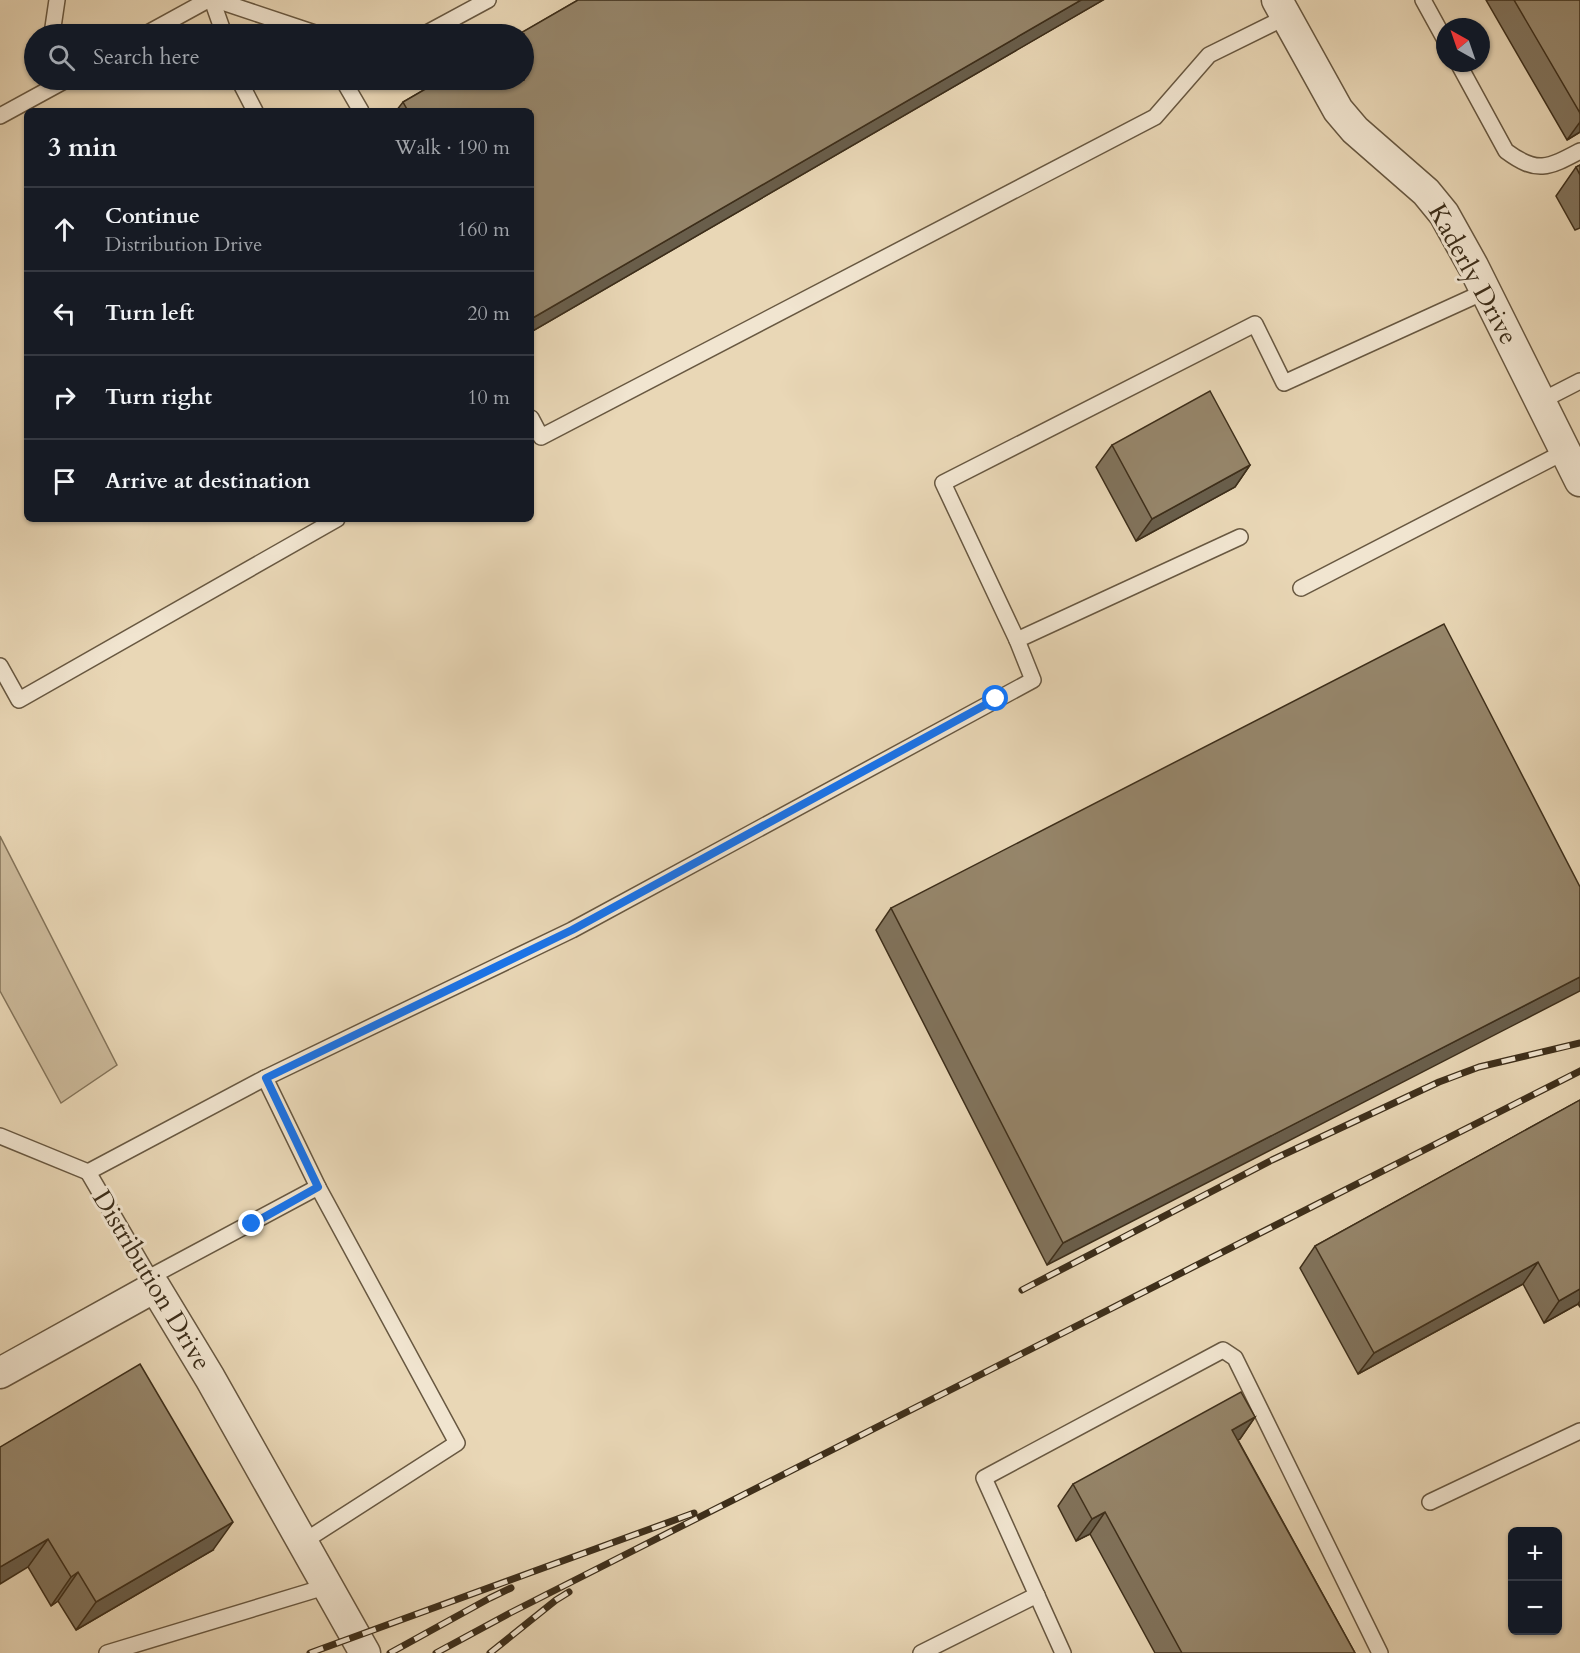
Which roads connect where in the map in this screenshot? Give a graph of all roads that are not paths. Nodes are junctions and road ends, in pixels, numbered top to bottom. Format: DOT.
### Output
graph roads {
  1 [pos="57,0"];
  2 [pos="212,0"];
  3 [pos="488,0"];
  4 [pos="1423,0"];
  5 [pos="1282,8"];
  6 [pos="53,24"];
  7 [pos="165,24"];
  8 [pos="220,24"];
  9 [pos="287,24"];
  10 [pos="444,24"];
  11 [pos="1436,24"];
  12 [pos="1463,72"];
  13 [pos="48,90"];
  14 [pos="244,90"];
  15 [pos="349,90"];
  16 [pos="253,108"];
  17 [pos="359,108"];
  18 [pos="0,116"];
  19 [pos="1580,151"];
  20 [pos="1486,291"];
  21 [pos="1580,381"];
  22 [pos="1541,401"];
  23 [pos="534,424"];
  24 [pos="1566,451"];
  25 [pos="1580,481"];
  26 [pos="332,522"];
  27 [pos="1240,537"];
  28 [pos="1301,588"];
  29 [pos="1017,640"];
  30 [pos="0,666"];
  31 [pos="266,1078"];
  32 [pos="0,1136"];
  33 [pos="88,1172"];
  34 [pos="318,1187"];
  35 [pos="152,1282"];
  36 [pos="0,1373"];
  37 [pos="1580,1431"];
  38 [pos="1430,1502"];
  39 [pos="303,1542"];
  40 [pos="328,1586"];
  41 [pos="1037,1595"];
  42 [pos="107,1653"];
  43 [pos="365,1653"];
  44 [pos="921,1653"];
  45 [pos="1064,1653"];
  46 [pos="1380,1653"];
  1 -- 6 [label="lane"];
  2 -- 7 [label="lane"];
  2 -- 8 [label="lane"];
  2 -- 9 [label="lane"];
  3 -- 10 [label="lane"];
  4 -- 11 [label="lane"];
  5 -- 20 [label="street, Kaderly Drive"];
  5 -- 23 [label="lane"];
  12 -- 19 [label="lane"];
  13 -- 18 [label="lane"];
  14 -- 16 [label="lane"];
  15 -- 17 [label="lane"];
  20 -- 22 [label="street, Kaderly Drive"];
  20 -- 29 [label="lane"];
  21 -- 22 [label="lane"];
  22 -- 24 [label="street, Kaderly Drive"];
  24 -- 25 [label="street, Kaderly Drive"];
  24 -- 28 [label="lane"];
  26 -- 30 [label="lane"];
  27 -- 29 [label="lane"];
  29 -- 31 [label="lane, Distribution Drive"];
  31 -- 33 [label="lane, Distribution Drive"];
  31 -- 34 [label="lane"];
  32 -- 33 [label="lane"];
  33 -- 35 [label="lane, Distribution Drive"];
  34 -- 35 [label="lane"];
  34 -- 39 [label="lane"];
  35 -- 36 [label="street"];
  35 -- 39 [label="street, Distribution Drive"];
  37 -- 38 [label="lane"];
  39 -- 40 [label="street, Distribution Drive"];
  40 -- 42 [label="lane"];
  40 -- 43 [label="street, Distribution Drive"];
  41 -- 44 [label="lane"];
  41 -- 45 [label="lane"];
  41 -- 46 [label="lane"];
}
